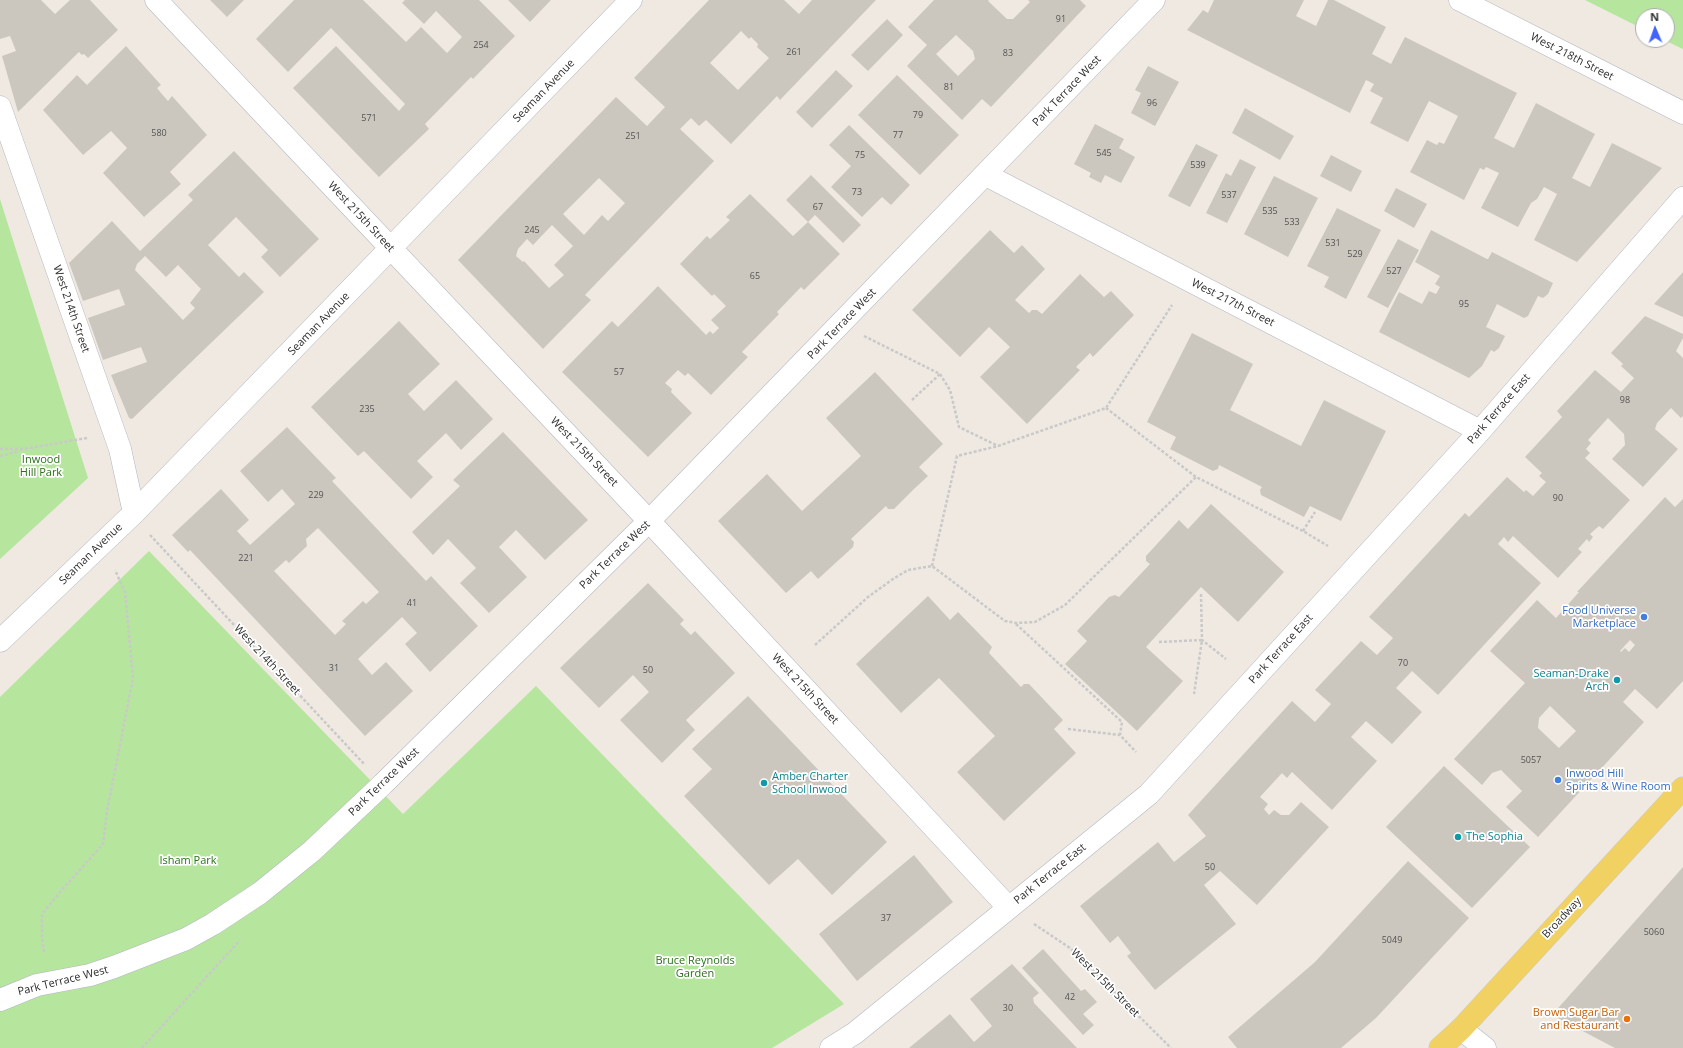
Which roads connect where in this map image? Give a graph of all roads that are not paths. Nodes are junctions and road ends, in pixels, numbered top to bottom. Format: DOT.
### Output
graph roads {
  1 [pos="156,0"];
  2 [pos="631,0"];
  3 [pos="1154,0"];
  4 [pos="1460,0"];
  5 [pos="0,107"];
  6 [pos="1683,113"];
  7 [pos="986,175"];
  8 [pos="1683,198"];
  9 [pos="391,249"];
  10 [pos="1480,431"];
  11 [pos="134,514"];
  12 [pos="649,521"];
  13 [pos="0,641"];
  14 [pos="1683,788"];
  15 [pos="1008,907"];
  16 [pos="0,1000"];
  17 [pos="1461,1029"];
  18 [pos="831,1048"];
  19 [pos="1440,1048"];
  20 [pos="1485,1048"];
  1 -- 9 [label="street, West 215th Street"];
  2 -- 9 [label="street, Seaman Avenue"];
  3 -- 7 [label="street, Park Terrace West"];
  4 -- 6 [label="street, West 218th Street"];
  5 -- 11 [label="street, West 214th Street"];
  7 -- 10 [label="street, West 217th Street"];
  7 -- 12 [label="street, Park Terrace West"];
  8 -- 10 [label="street, Park Terrace East"];
  9 -- 11 [label="street, Seaman Avenue"];
  9 -- 12 [label="street, West 215th Street"];
  10 -- 15 [label="street, Park Terrace East"];
  11 -- 13 [label="street, Seaman Avenue"];
  12 -- 15 [label="street, West 215th Street"];
  12 -- 16 [label="street, Park Terrace West"];
  14 -- 17 [label="main road, Broadway"];
  15 -- 18 [label="street, Park Terrace East"];
  17 -- 19 [label="main road, Broadway"];
  17 -- 20 [label="street"];
}
